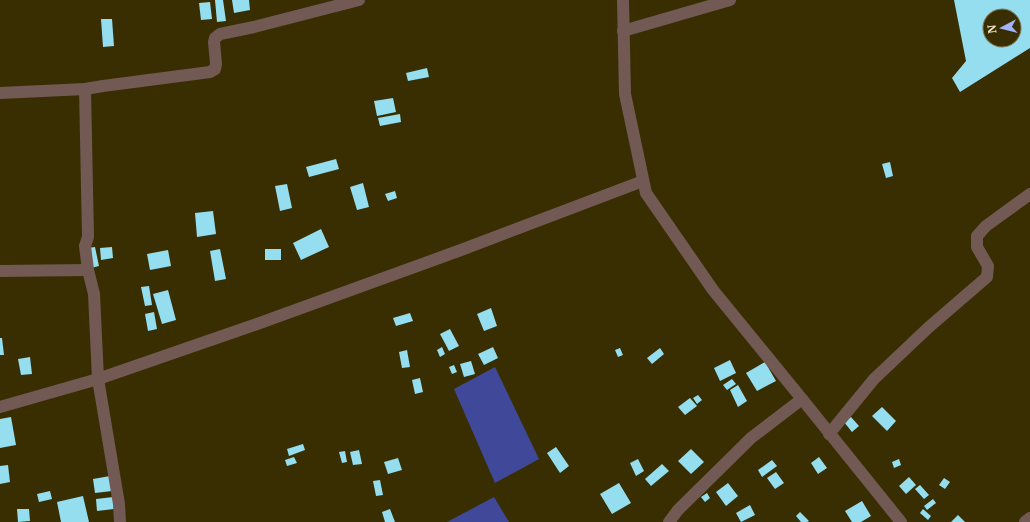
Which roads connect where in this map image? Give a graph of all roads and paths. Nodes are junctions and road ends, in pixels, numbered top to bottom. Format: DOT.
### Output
graph roads {
  1 [pos="359,0"];
  2 [pos="624,0"];
  3 [pos="730,0"];
  4 [pos="624,31"];
  5 [pos="85,89"];
  6 [pos="0,93"];
  7 [pos="643,181"];
  8 [pos="1030,194"];
  9 [pos="88,270"];
  10 [pos="0,272"];
  11 [pos="98,379"];
  12 [pos="802,399"];
  13 [pos="0,407"];
  14 [pos="830,434"];
  15 [pos="1030,518"];
  16 [pos="120,522"];
  17 [pos="669,522"];
  18 [pos="900,522"];
  19 [pos="1025,522"];
  1 -- 5 [label="street"];
  2 -- 4 [label="street"];
  3 -- 4 [label="street"];
  4 -- 7 [label="street"];
  5 -- 6 [label="street"];
  5 -- 9 [label="street"];
  7 -- 11 [label="street"];
  7 -- 12 [label="street"];
  8 -- 14 [label="street"];
  9 -- 10 [label="street"];
  9 -- 11 [label="street"];
  11 -- 13 [label="street"];
  11 -- 16 [label="street"];
  12 -- 14 [label="street"];
  12 -- 17 [label="street"];
  14 -- 18 [label="street"];
  15 -- 19 [label="street"];
}
